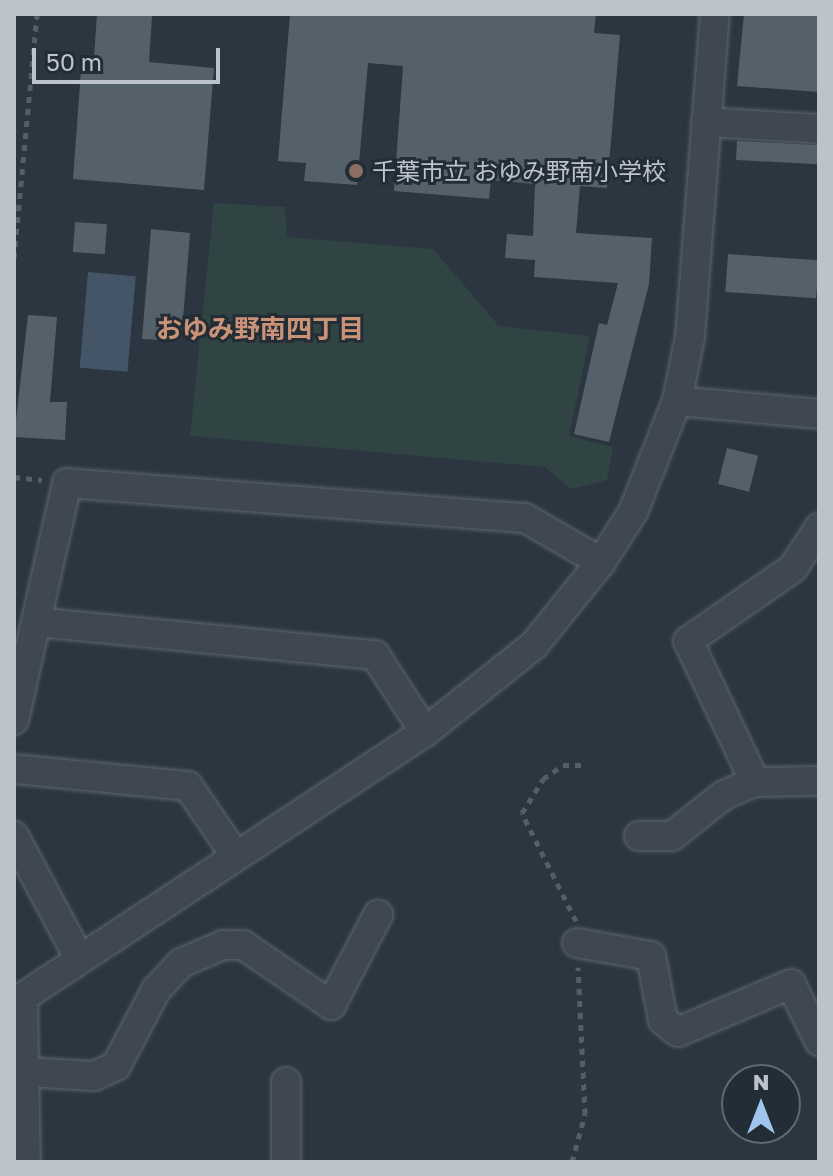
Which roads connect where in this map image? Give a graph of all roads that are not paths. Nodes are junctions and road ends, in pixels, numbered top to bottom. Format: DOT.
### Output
graph roads {
  1 [pos="715,14"];
  2 [pos="706,122"];
  3 [pos="819,129"];
  4 [pos="677,401"];
  5 [pos="819,414"];
  6 [pos="819,528"];
  7 [pos="601,562"];
  8 [pos="36,622"];
  9 [pos="14,720"];
  10 [pos="425,732"];
  11 [pos="14,769"];
  12 [pos="819,781"];
  13 [pos="755,782"];
  14 [pos="14,836"];
  15 [pos="639,836"];
  16 [pos="235,855"];
  17 [pos="378,915"];
  18 [pos="577,943"];
  19 [pos="78,956"];
  20 [pos="18,1000"];
  21 [pos="819,1041"];
  22 [pos="25,1072"];
  23 [pos="286,1082"];
  24 [pos="26,1162"];
  25 [pos="286,1162"];
  1 -- 2 [label="street"];
  2 -- 3 [label="street"];
  2 -- 4 [label="street"];
  4 -- 5 [label="street"];
  4 -- 7 [label="street"];
  6 -- 13 [label="street"];
  7 -- 8 [label="street"];
  7 -- 10 [label="street"];
  8 -- 9 [label="street"];
  8 -- 10 [label="street"];
  10 -- 16 [label="street"];
  11 -- 16 [label="street"];
  12 -- 13 [label="street"];
  13 -- 15 [label="street"];
  14 -- 19 [label="street"];
  16 -- 19 [label="street"];
  17 -- 22 [label="street"];
  18 -- 21 [label="street"];
  19 -- 20 [label="street"];
  20 -- 22 [label="street"];
  22 -- 24 [label="street"];
  23 -- 25 [label="street"];
}
